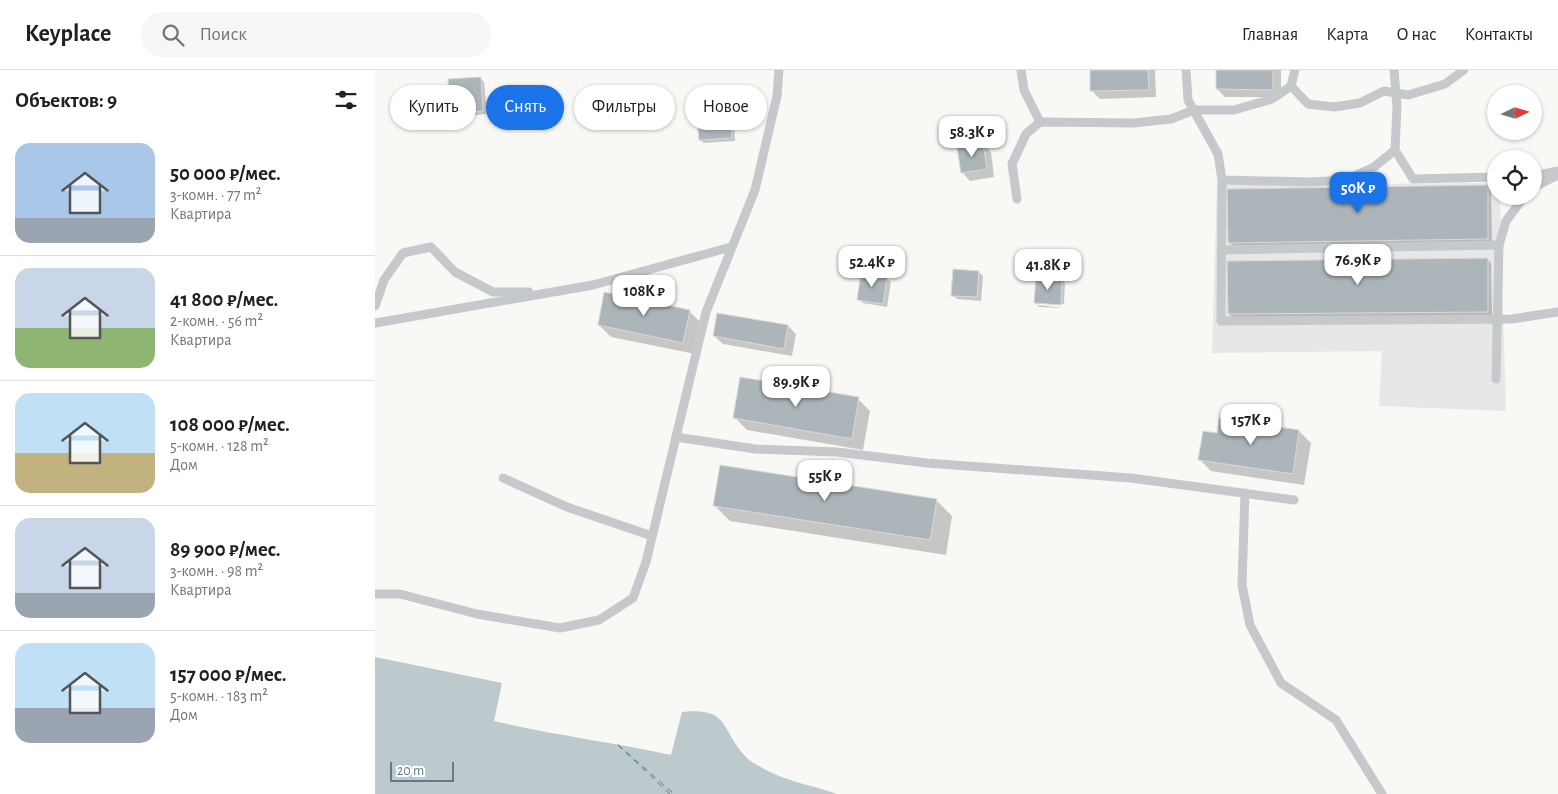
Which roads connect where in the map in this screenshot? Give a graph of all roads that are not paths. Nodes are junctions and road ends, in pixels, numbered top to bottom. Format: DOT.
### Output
graph roads {
  1 [pos="779,70"];
  2 [pos="1021,70"];
  3 [pos="1186,70"];
  4 [pos="1295,70"];
  5 [pos="1394,70"];
  6 [pos="1465,70"];
  7 [pos="1291,86"];
  8 [pos="1396,93"];
  9 [pos="1194,110"];
  10 [pos="1040,122"];
  11 [pos="1395,150"];
  12 [pos="1558,173"];
  13 [pos="1542,175"];
  14 [pos="1487,177"];
  15 [pos="1222,180"];
  16 [pos="1542,182"];
  17 [pos="1017,199"];
  18 [pos="1518,205"];
  19 [pos="1499,246"];
  20 [pos="731,247"];
  21 [pos="1221,250"];
  22 [pos="547,292"];
  23 [pos="375,306"];
  24 [pos="1558,312"];
  25 [pos="1498,320"];
  26 [pos="375,323"];
  27 [pos="1496,379"];
  28 [pos="676,436"];
  29 [pos="503,478"];
  30 [pos="1245,493"];
  31 [pos="1294,500"];
  32 [pos="652,536"];
  33 [pos="375,594"];
  34 [pos="1382,794"];
  1 -- 20 [label="lane"];
  2 -- 10 [label="lane"];
  3 -- 9 [label="lane"];
  4 -- 7 [label="lane"];
  5 -- 8 [label="lane"];
  6 -- 8 [label="lane"];
  7 -- 8 [label="lane"];
  7 -- 9 [label="lane"];
  8 -- 11 [label="lane"];
  9 -- 10 [label="lane"];
  9 -- 15 [label="lane"];
  10 -- 17 [label="lane"];
  11 -- 14 [label="lane"];
  11 -- 15 [label="lane"];
  12 -- 13 [label="lane"];
  12 -- 16 [label="lane"];
  15 -- 21 [label="lane"];
  18 -- 19 [label="lane"];
  19 -- 21 [label="lane"];
  19 -- 25 [label="lane"];
  20 -- 22 [label="lane"];
  20 -- 28 [label="lane"];
  21 -- 25 [label="lane"];
  22 -- 23 [label="lane"];
  22 -- 26 [label="lane"];
  24 -- 25 [label="lane"];
  25 -- 27 [label="lane"];
  28 -- 30 [label="lane"];
  28 -- 32 [label="lane"];
  29 -- 32 [label="lane"];
  30 -- 31 [label="lane"];
  30 -- 34 [label="lane"];
  32 -- 33 [label="lane"];
}
